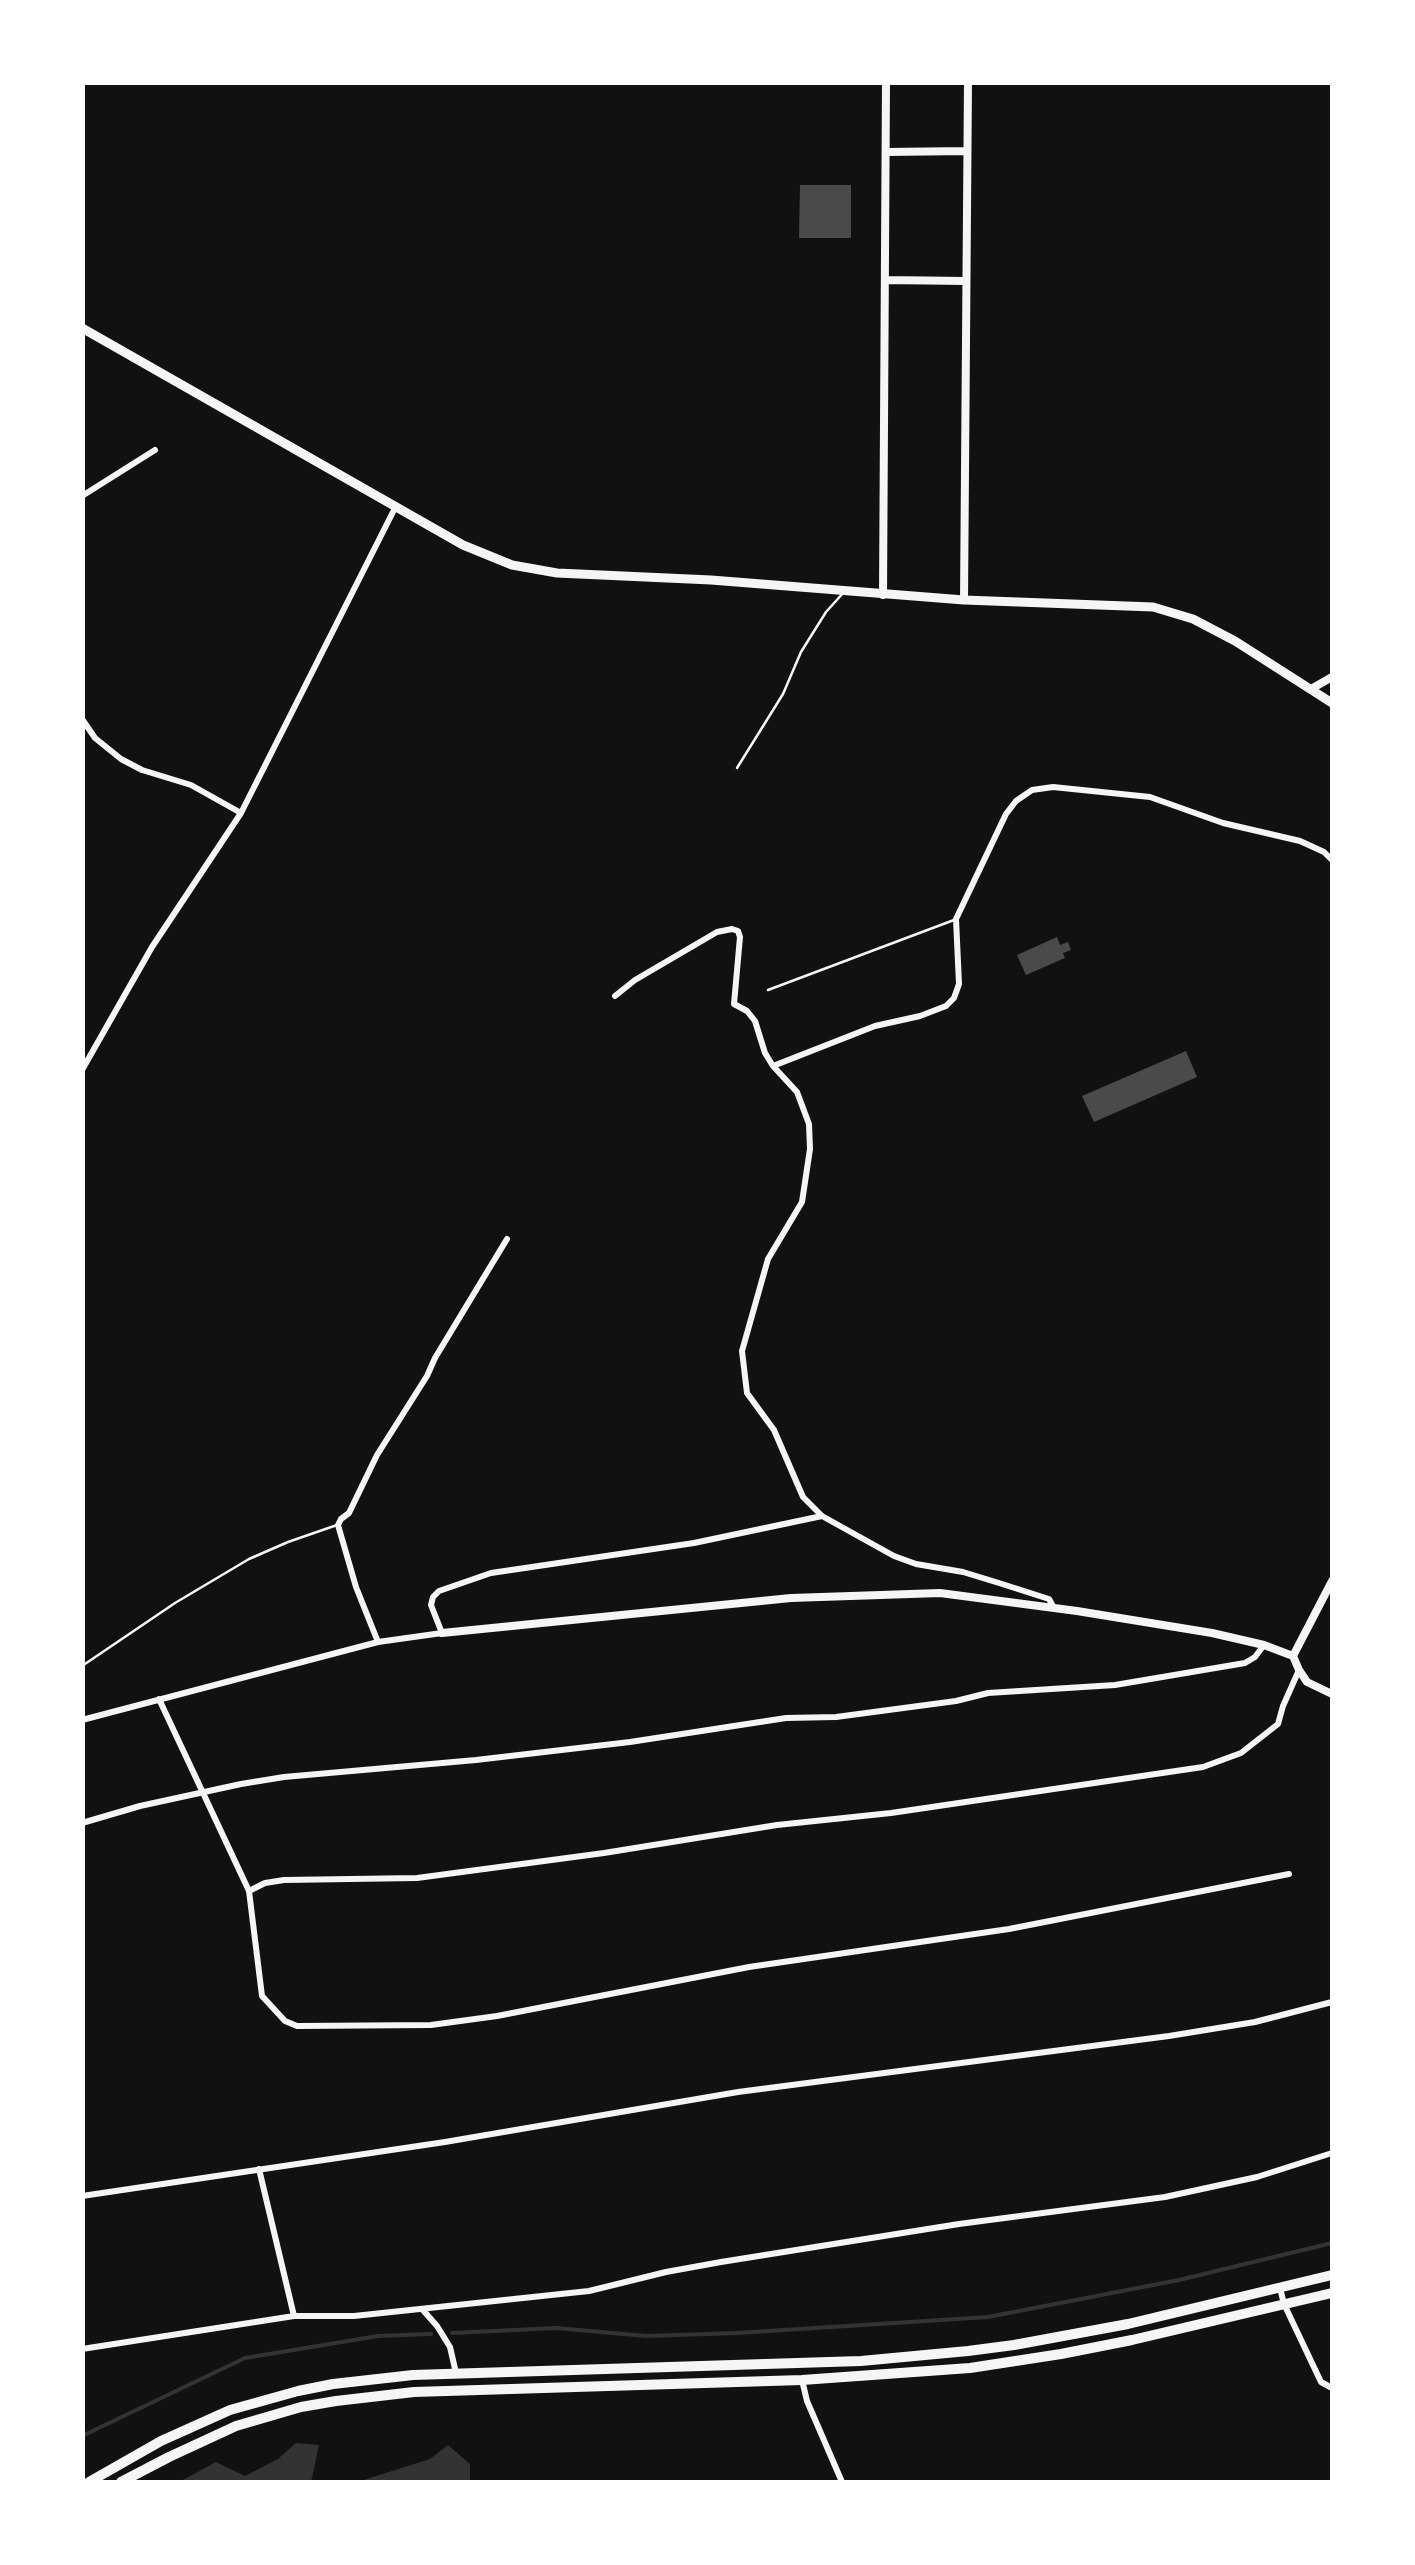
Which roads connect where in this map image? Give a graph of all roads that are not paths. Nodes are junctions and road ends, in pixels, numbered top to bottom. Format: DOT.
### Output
graph roads {
  1 [pos="886,82"];
  2 [pos="968,82"];
  3 [pos="967,151"];
  4 [pos="886,152"];
  5 [pos="886,280"];
  6 [pos="966,281"];
  7 [pos="82,328"];
  8 [pos="154,450"];
  9 [pos="82,496"];
  10 [pos="396,506"];
  11 [pos="845,591"];
  12 [pos="883,595"];
  13 [pos="964,600"];
  14 [pos="1332,676"];
  15 [pos="1311,689"];
  16 [pos="1332,703"];
  17 [pos="82,719"];
  18 [pos="737,768"];
  19 [pos="241,813"];
  20 [pos="1332,860"];
  21 [pos="956,920"];
  22 [pos="768,990"];
  23 [pos="615,996"];
  24 [pos="773,1066"];
  25 [pos="82,1070"];
  26 [pos="508,1239"];
  27 [pos="822,1516"];
  28 [pos="338,1525"];
  29 [pos="1332,1581"];
  30 [pos="1054,1608"];
  31 [pos="442,1632"];
  32 [pos="378,1642"];
  33 [pos="1264,1644"];
  34 [pos="1293,1656"];
  35 [pos="82,1666"];
  36 [pos="1299,1670"];
  37 [pos="1332,1694"];
  38 [pos="159,1699"];
  39 [pos="82,1720"];
  40 [pos="204,1793"];
  41 [pos="82,1823"];
  42 [pos="1289,1874"];
  43 [pos="249,1891"];
  44 [pos="1332,2002"];
  45 [pos="1332,2152"];
  46 [pos="259,2168"];
  47 [pos="82,2196"];
  48 [pos="1332,2275"];
  49 [pos="1280,2288"];
  50 [pos="1332,2293"];
  51 [pos="1284,2304"];
  52 [pos="422,2309"];
  53 [pos="294,2316"];
  54 [pos="1080,2333"];
  55 [pos="82,2349"];
  56 [pos="1083,2350"];
  57 [pos="456,2373"];
  58 [pos="802,2380"];
  59 [pos="1332,2388"];
  60 [pos="89,2482"];
  61 [pos="121,2482"];
  62 [pos="842,2482"];
  1 -- 4 [label="street"];
  2 -- 3 [label="street"];
  3 -- 4 [label="street"];
  3 -- 6 [label="street"];
  4 -- 5 [label="street"];
  5 -- 6 [label="street"];
  5 -- 12 [label="street"];
  6 -- 13 [label="street"];
  7 -- 10 [label="main road"];
  8 -- 9 [label="street"];
  10 -- 11 [label="main road"];
  10 -- 19 [label="street"];
  11 -- 12 [label="main road"];
  11 -- 18 [label="lane"];
  12 -- 13 [label="main road"];
  13 -- 15 [label="main road"];
  14 -- 15 [label="street"];
  15 -- 16 [label="main road"];
  17 -- 19 [label="street"];
  19 -- 25 [label="street"];
  20 -- 21 [label="street"];
  21 -- 22 [label="lane"];
  21 -- 24 [label="street"];
  23 -- 24 [label="street"];
  24 -- 27 [label="street"];
  26 -- 28 [label="street"];
  27 -- 30 [label="street"];
  27 -- 31 [label="street"];
  28 -- 32 [label="street"];
  28 -- 35 [label="lane"];
  29 -- 34 [label="street"];
  30 -- 31 [label="street"];
  30 -- 33 [label="street"];
  31 -- 32 [label="street"];
  32 -- 38 [label="street"];
  33 -- 34 [label="street"];
  33 -- 40 [label="street"];
  34 -- 36 [label="street"];
  36 -- 37 [label="street"];
  36 -- 43 [label="street"];
  38 -- 39 [label="street"];
  38 -- 40 [label="street"];
  40 -- 41 [label="street"];
  40 -- 43 [label="street"];
  42 -- 43 [label="street"];
  44 -- 46 [label="street"];
  45 -- 52 [label="street"];
  46 -- 47 [label="street"];
  46 -- 53 [label="street"];
  48 -- 49 [label="main road"];
  49 -- 51 [label="street"];
  49 -- 54 [label="main road"];
  50 -- 51 [label="main road"];
  51 -- 56 [label="main road"];
  51 -- 59 [label="street"];
  52 -- 53 [label="street"];
  52 -- 57 [label="street"];
  53 -- 55 [label="street"];
  54 -- 56 [label="main road"];
  54 -- 57 [label="main road"];
  56 -- 58 [label="main road"];
  57 -- 60 [label="main road"];
  58 -- 61 [label="main road"];
  58 -- 62 [label="street"];
}
